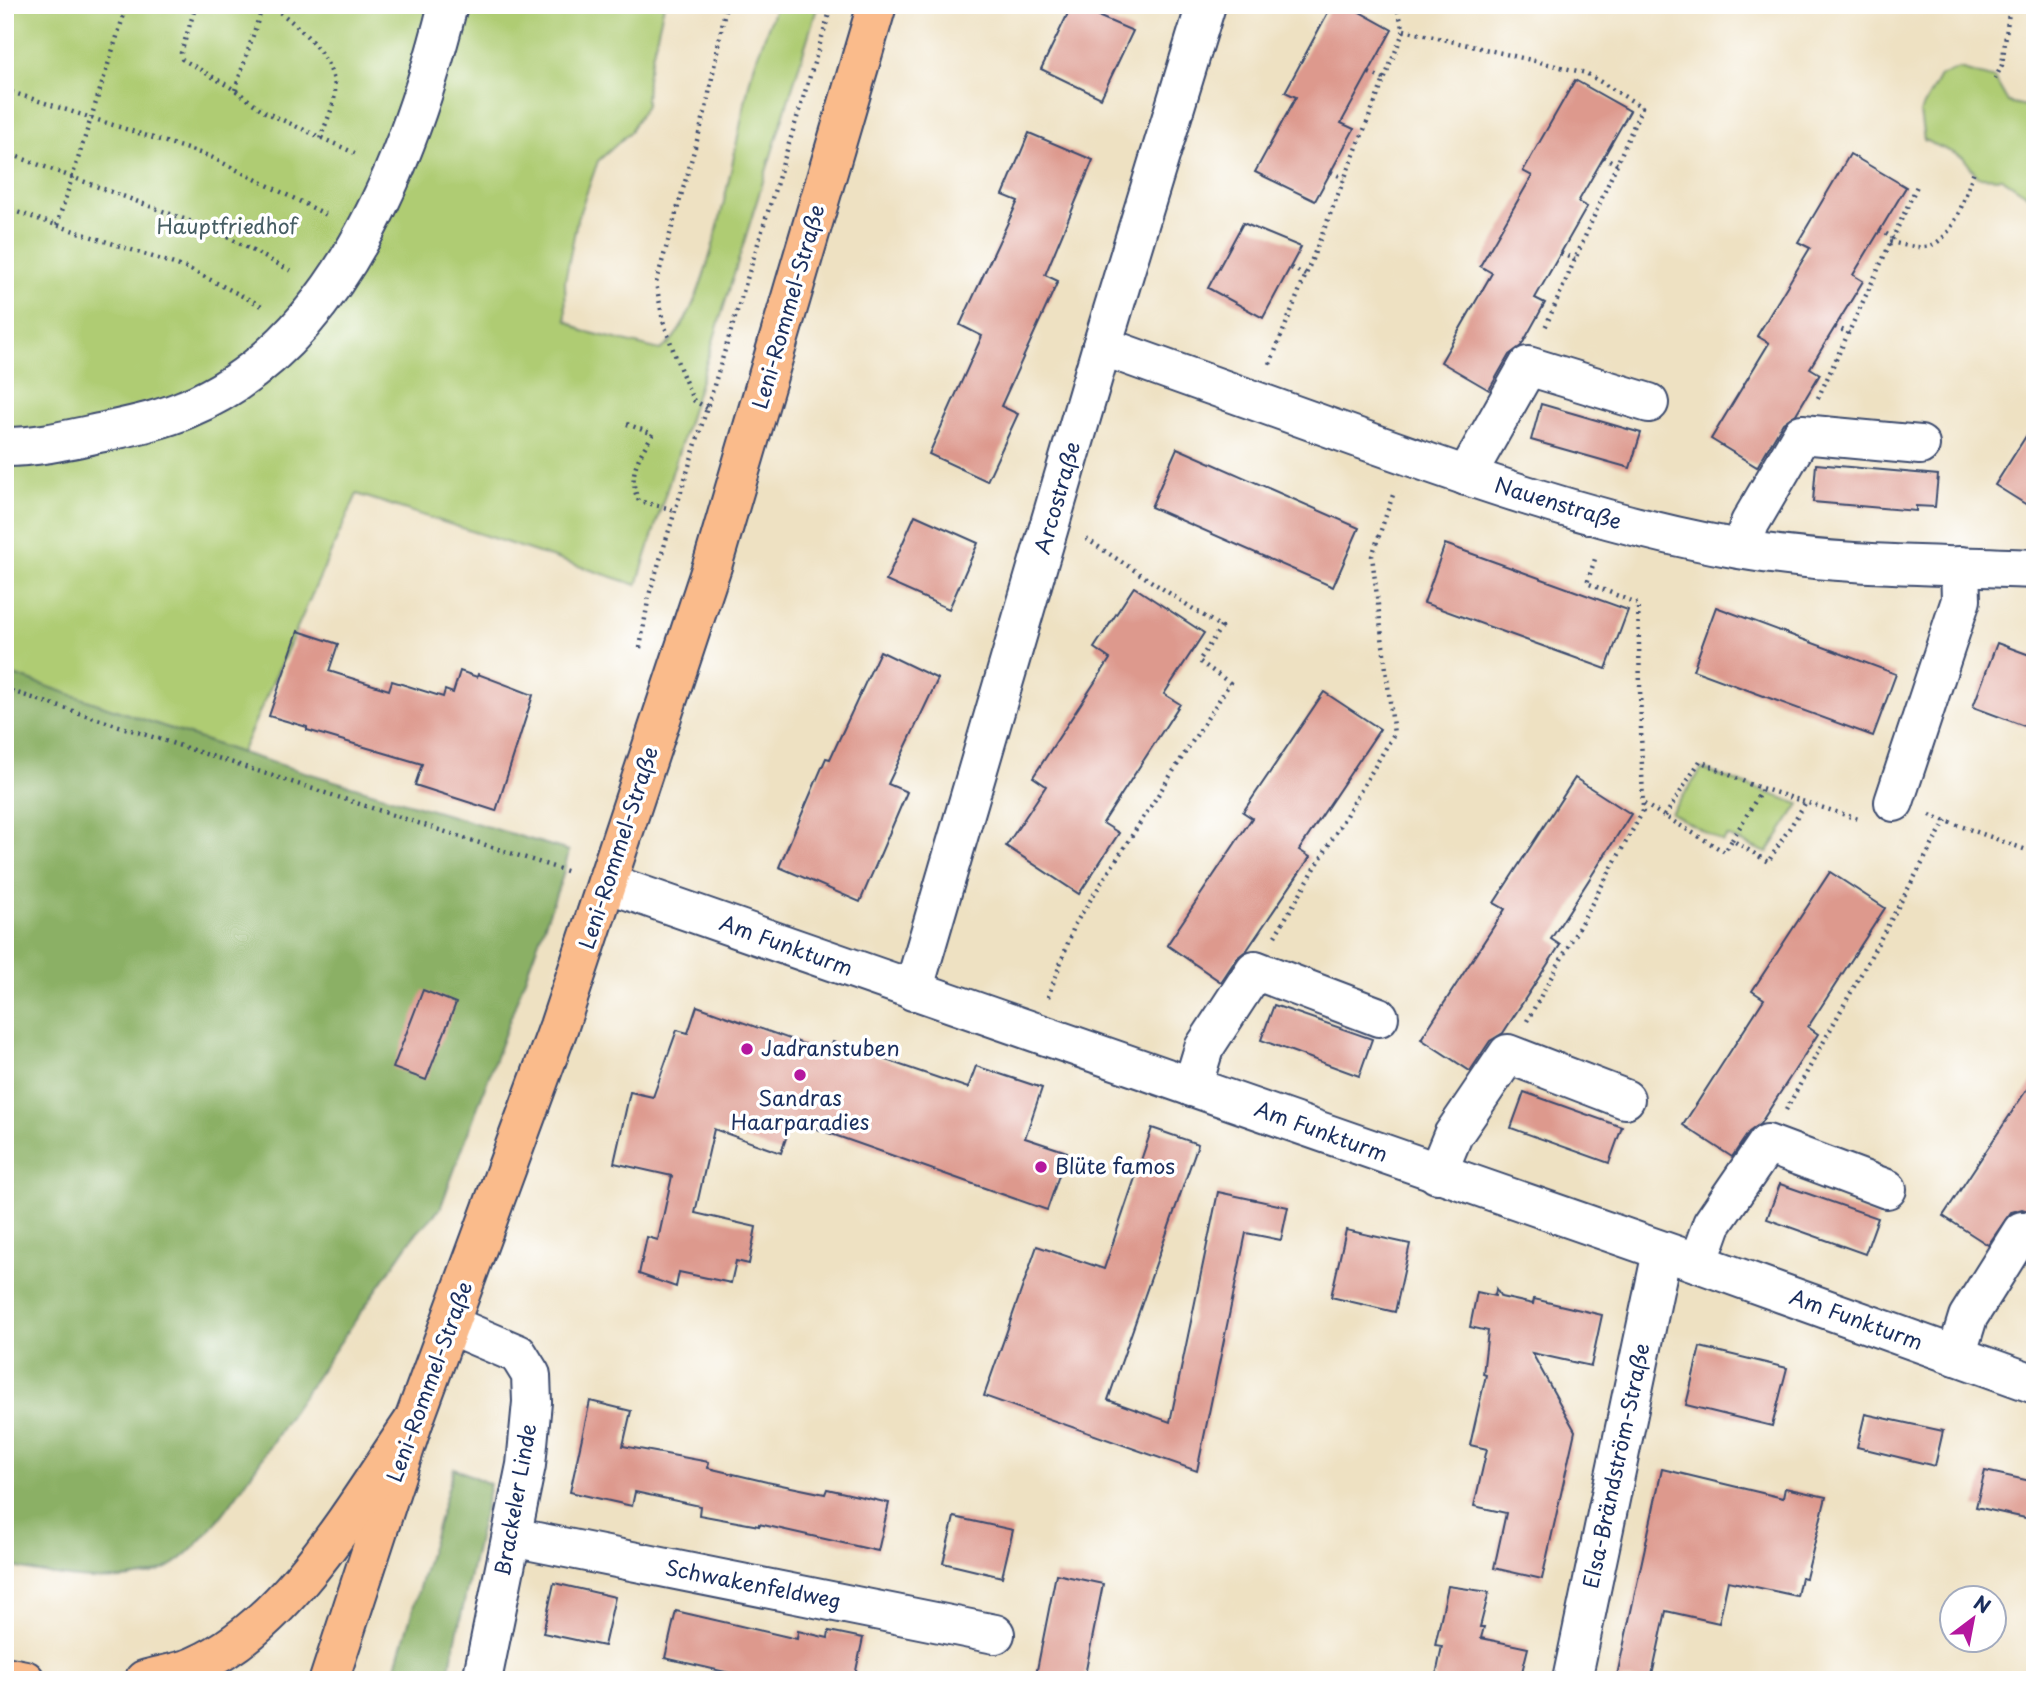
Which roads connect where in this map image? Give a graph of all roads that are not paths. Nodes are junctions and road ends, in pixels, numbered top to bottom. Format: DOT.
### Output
graph roads {
  1 [pos="448,5"];
  2 [pos="877,5"];
  3 [pos="1206,5"];
  4 [pos="1102,346"];
  5 [pos="1649,403"];
  6 [pos="1920,445"];
  7 [pos="5,447"];
  8 [pos="1466,476"];
  9 [pos="1741,549"];
  10 [pos="1960,566"];
  11 [pos="2035,569"];
  12 [pos="1894,802"];
  13 [pos="607,883"];
  14 [pos="913,992"];
  15 [pos="1379,1017"];
  16 [pos="1192,1087"];
  17 [pos="1625,1099"];
  18 [pos="1437,1174"];
  19 [pos="1887,1189"];
  20 [pos="2035,1238"];
  21 [pos="1662,1252"];
  22 [pos="1698,1263"];
  23 [pos="450,1325"];
  24 [pos="1956,1356"];
  25 [pos="2035,1384"];
  26 [pos="414,1420"];
  27 [pos="512,1536"];
  28 [pos="995,1634"];
  29 [pos="5,1676"];
  30 [pos="25,1680"];
  31 [pos="144,1680"];
  32 [pos="329,1680"];
  33 [pos="482,1680"];
  34 [pos="1572,1680"];
  1 -- 7 [label="street"];
  2 -- 13 [label="main road, Leni-Rommel-Straße"];
  3 -- 4 [label="street, Arcostraße"];
  4 -- 8 [label="street, Nauenstraße"];
  4 -- 14 [label="street, Arcostraße"];
  5 -- 8 [label="street"];
  6 -- 9 [label="street"];
  8 -- 9 [label="street, Nauenstraße"];
  9 -- 10 [label="street, Nauenstraße"];
  10 -- 11 [label="street, Nauenstraße"];
  10 -- 12 [label="street"];
  13 -- 14 [label="street, Am Funkturm"];
  13 -- 23 [label="main road, Leni-Rommel-Straße"];
  14 -- 16 [label="street, Am Funkturm"];
  15 -- 16 [label="street"];
  16 -- 18 [label="street, Am Funkturm"];
  17 -- 18 [label="street"];
  18 -- 21 [label="street, Am Funkturm"];
  19 -- 22 [label="street"];
  20 -- 24 [label="street"];
  21 -- 22 [label="street, Am Funkturm"];
  21 -- 34 [label="street, Elsa-Brändström-Straße"];
  22 -- 24 [label="street, Am Funkturm"];
  23 -- 26 [label="main road, Leni-Rommel-Straße"];
  23 -- 27 [label="street, Brackeler Linde"];
  24 -- 25 [label="street, Am Funkturm"];
  26 -- 31 [label="main road"];
  26 -- 32 [label="main road, Leni-Rommel-Straße"];
  27 -- 28 [label="street, Schwakenfeldweg"];
  27 -- 33 [label="street, Brackeler Linde"];
  29 -- 30 [label="main road"];
}
